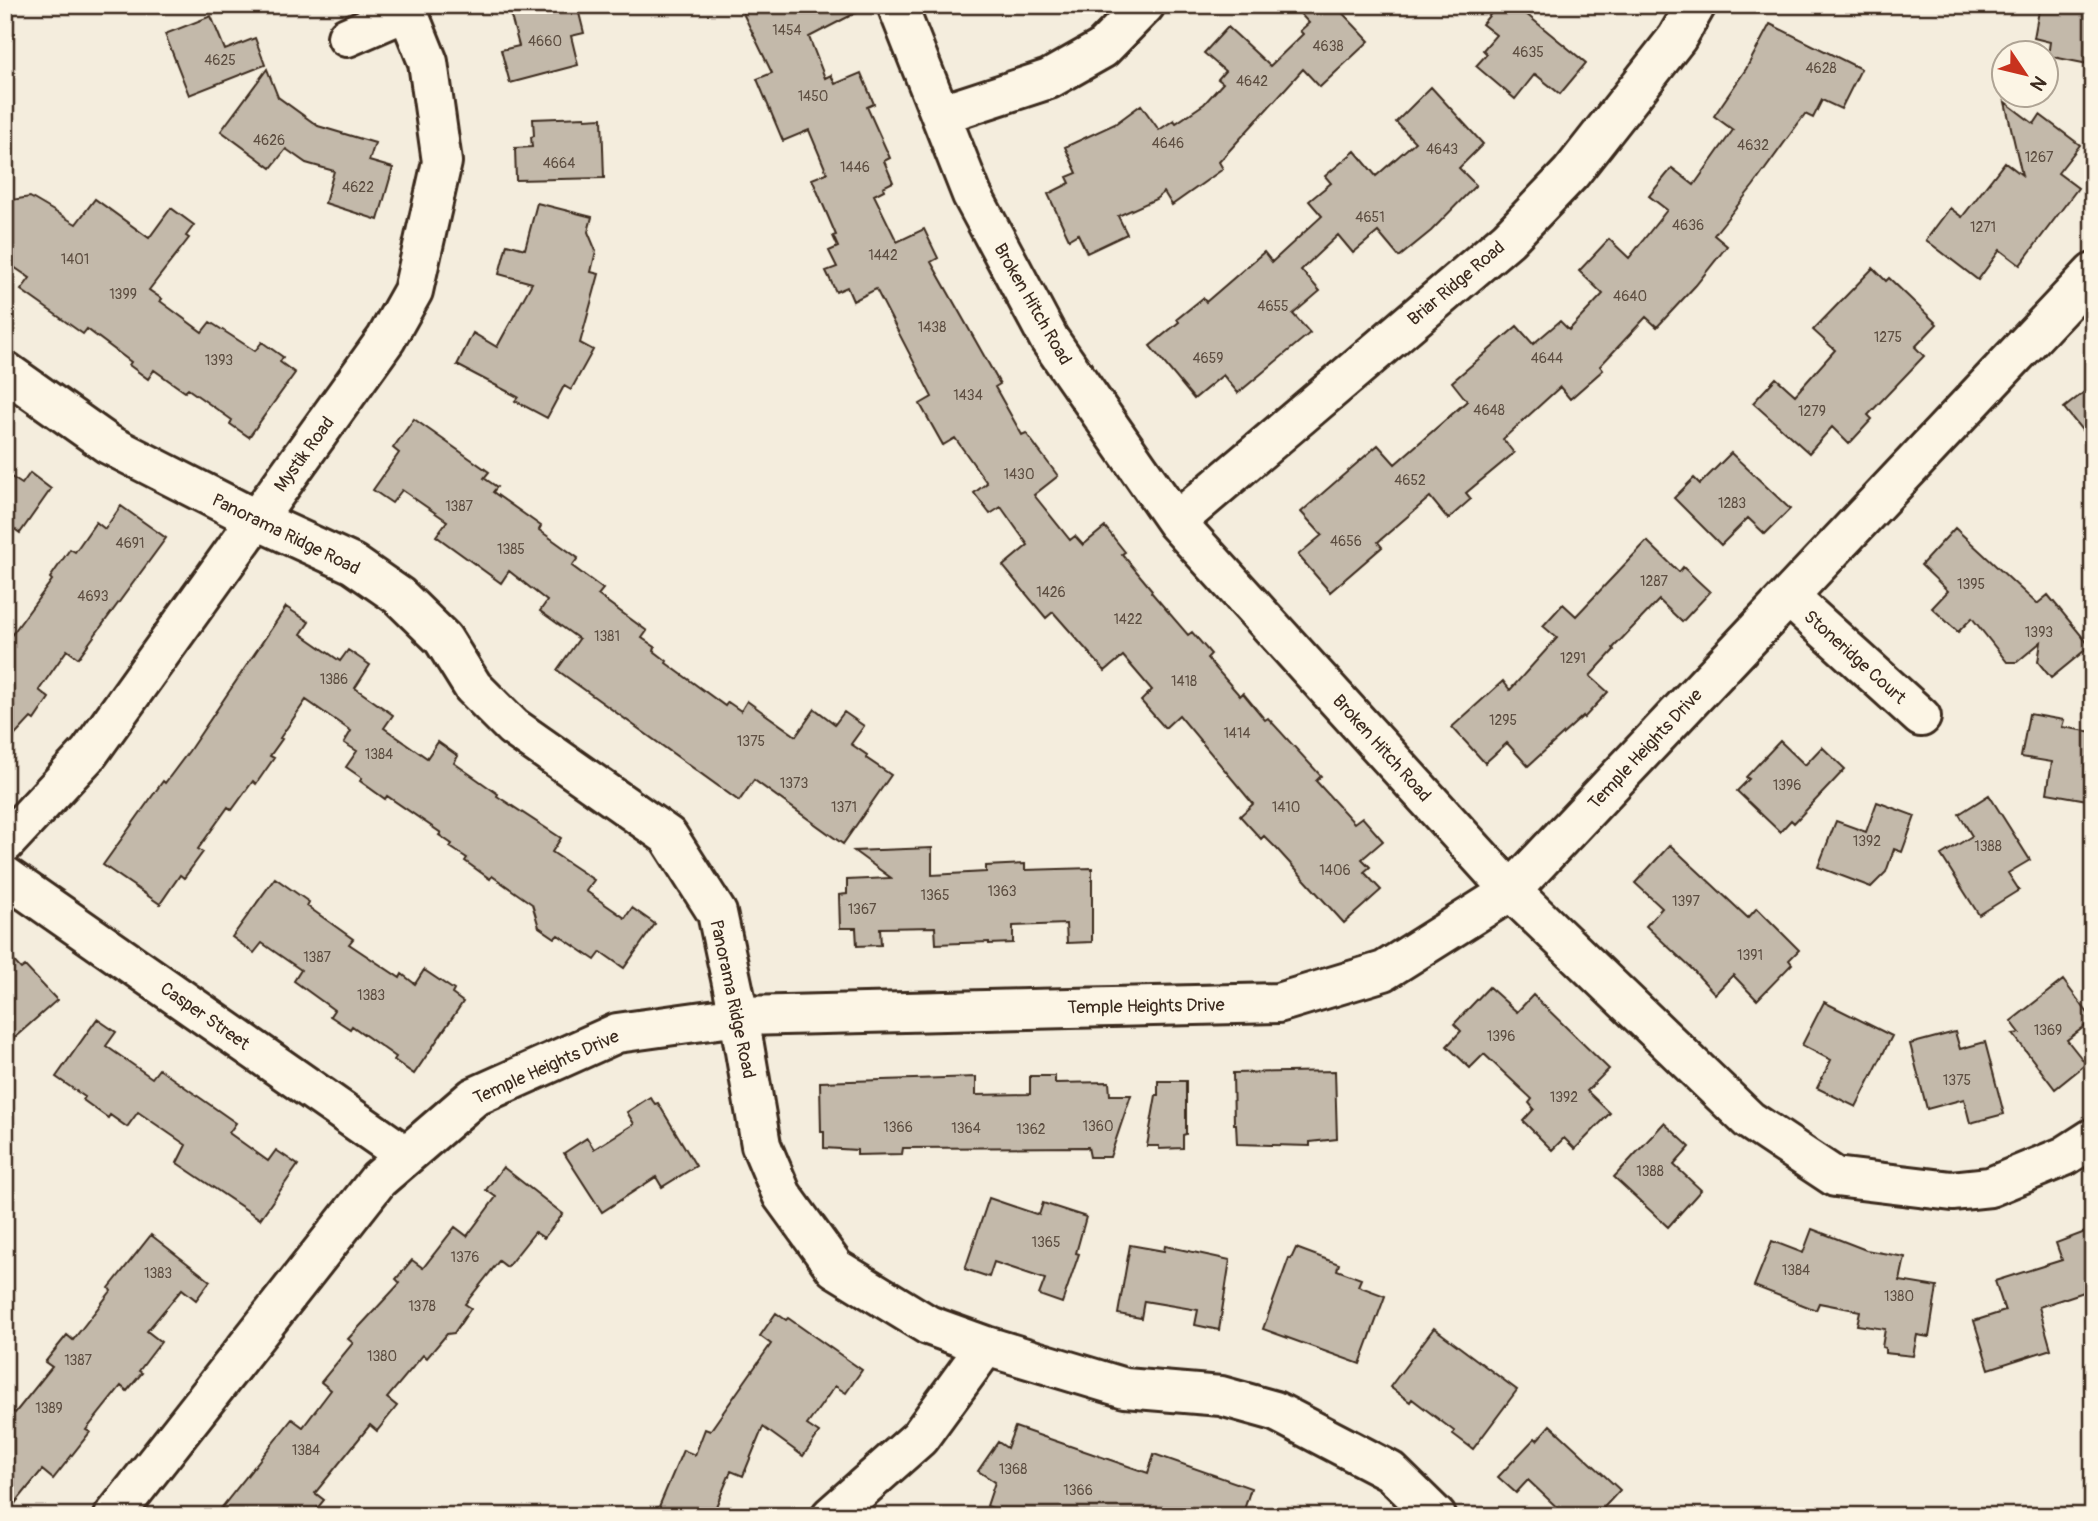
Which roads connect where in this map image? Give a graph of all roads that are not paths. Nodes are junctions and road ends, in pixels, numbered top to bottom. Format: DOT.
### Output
graph roads {
  1 [pos="897,5"];
  2 [pos="1145,5"];
  3 [pos="1696,5"];
  4 [pos="406,8"];
  5 [pos="347,37"];
  6 [pos="942,114"];
  7 [pos="2093,273"];
  8 [pos="5,371"];
  9 [pos="257,520"];
  10 [pos="1176,522"];
  11 [pos="1789,597"];
  12 [pos="1921,717"];
  13 [pos="5,843"];
  14 [pos="5,876"];
  15 [pos="1511,891"];
  16 [pos="740,1016"];
  17 [pos="2093,1138"];
  18 [pos="405,1156"];
  19 [pos="986,1346"];
  20 [pos="114,1516"];
  21 [pos="831,1516"];
  22 [pos="1436,1516"];
  1 -- 6 [label="street, Broken Hitch Road"];
  2 -- 6 [label="street"];
  3 -- 10 [label="street, Briar Ridge Road"];
  4 -- 5 [label="street"];
  4 -- 9 [label="street, Mystik Road"];
  6 -- 10 [label="street, Broken Hitch Road"];
  7 -- 11 [label="street, Temple Heights Drive"];
  8 -- 9 [label="street, Panorama Ridge Road"];
  9 -- 13 [label="street, Mystik Road"];
  9 -- 16 [label="street, Panorama Ridge Road"];
  10 -- 15 [label="street, Broken Hitch Road"];
  11 -- 12 [label="street, Stoneridge Court"];
  11 -- 15 [label="street, Temple Heights Drive"];
  14 -- 18 [label="street, Casper Street"];
  15 -- 16 [label="street, Temple Heights Drive"];
  15 -- 17 [label="street, Broken Hitch Road"];
  16 -- 18 [label="street, Temple Heights Drive"];
  16 -- 19 [label="street, Panorama Ridge Road"];
  18 -- 20 [label="street, Temple Heights Drive"];
  19 -- 21 [label="street"];
  19 -- 22 [label="street, Panorama Ridge Road"];
}
